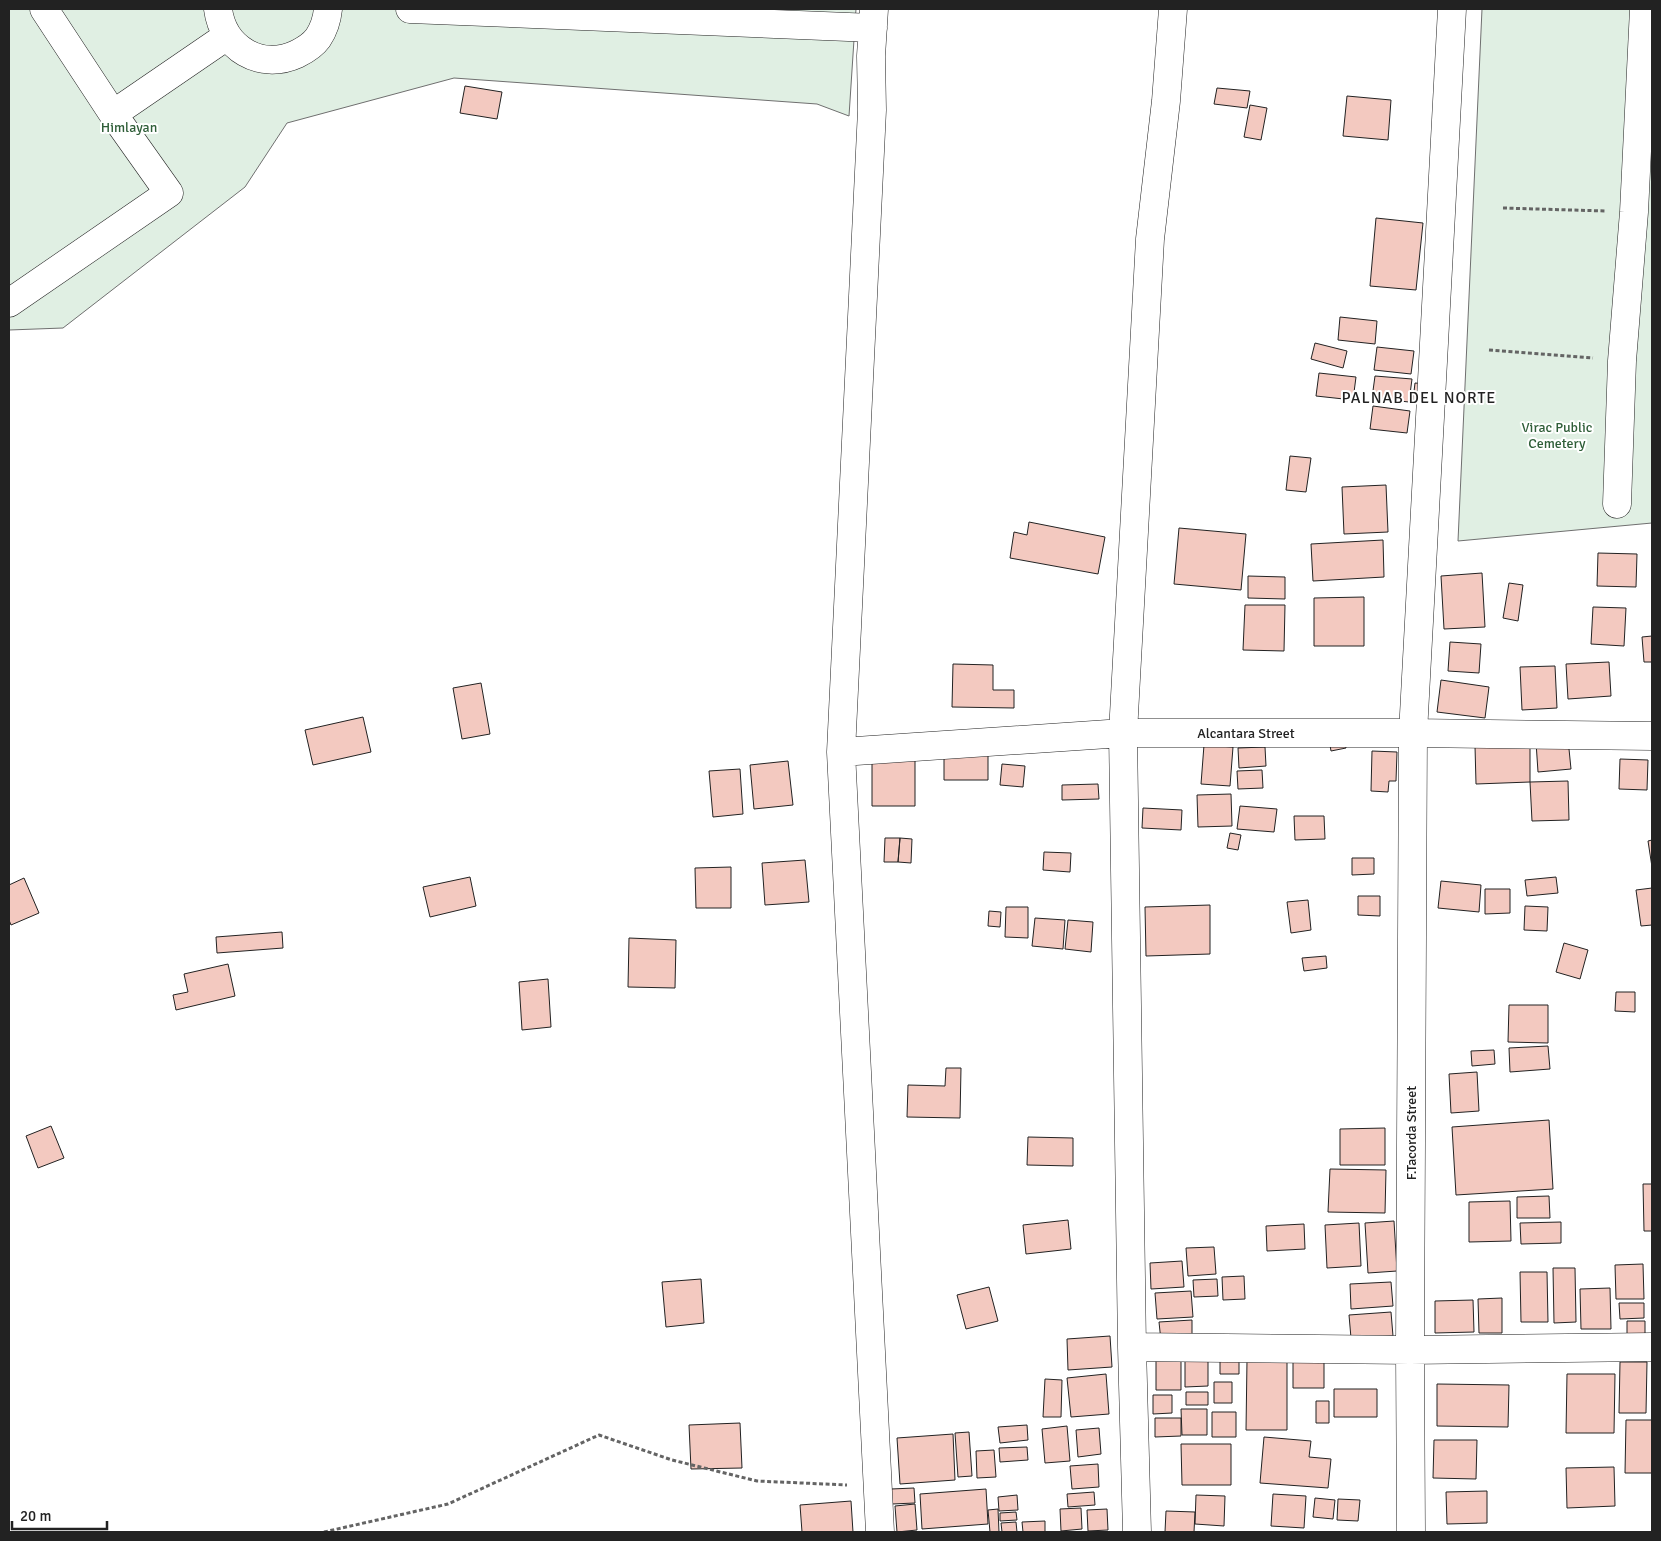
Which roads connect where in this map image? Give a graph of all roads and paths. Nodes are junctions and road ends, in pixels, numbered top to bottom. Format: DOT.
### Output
graph roads {
  1 [pos="44,9"];
  2 [pos="218,9"];
  3 [pos="328,9"];
  4 [pos="410,9"];
  5 [pos="1173,9"];
  6 [pos="1452,9"];
  7 [pos="1644,9"];
  8 [pos="873,19"];
  9 [pos="227,36"];
  10 [pos="113,114"];
  11 [pos="1503,208"];
  12 [pos="1634,212"];
  13 [pos="9,303"];
  14 [pos="1489,350"];
  15 [pos="1622,361"];
  16 [pos="1617,504"];
  17 [pos="1123,733"];
  18 [pos="1413,734"];
  19 [pos="1652,736"];
  20 [pos="841,752"];
  21 [pos="1132,1347"];
  22 [pos="1652,1348"];
  23 [pos="1410,1350"];
  24 [pos="878,1487"];
  25 [pos="324,1532"];
  26 [pos="880,1532"];
  27 [pos="1137,1532"];
  28 [pos="1411,1532"];
  1 -- 10 [label="street"];
  2 -- 9 [label="street"];
  3 -- 9 [label="street"];
  4 -- 8 [label="street"];
  5 -- 17 [label="street"];
  6 -- 18 [label="street, F.Tacorda Street"];
  7 -- 12 [label="street"];
  8 -- 20 [label="street"];
  9 -- 10 [label="street"];
  10 -- 13 [label="street"];
  11 -- 12 [label="path"];
  12 -- 15 [label="street"];
  14 -- 15 [label="path"];
  15 -- 16 [label="street"];
  17 -- 18 [label="street, Alcantara Street"];
  17 -- 20 [label="street, Alcantara Street"];
  17 -- 21 [label="street"];
  18 -- 19 [label="street, Alcantara Street"];
  18 -- 23 [label="street, F.Tacorda Street"];
  20 -- 24 [label="street"];
  21 -- 23 [label="street"];
  21 -- 27 [label="street"];
  22 -- 23 [label="street"];
  23 -- 28 [label="street, F.Tacorda Street"];
  24 -- 25 [label="path"];
  24 -- 26 [label="street"];
}
